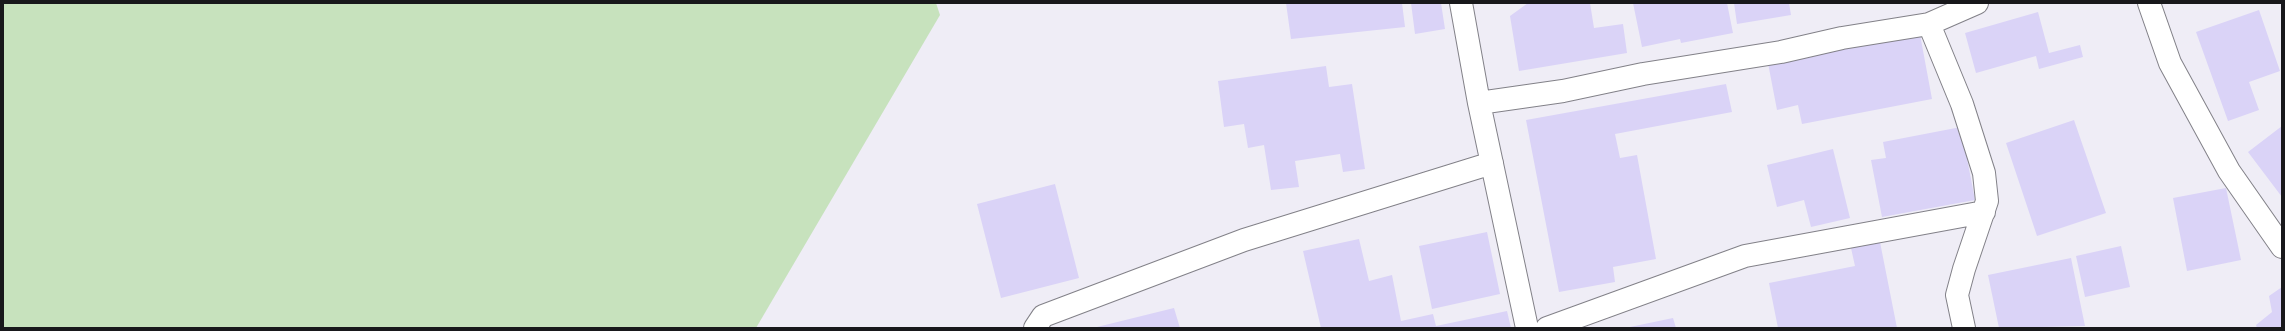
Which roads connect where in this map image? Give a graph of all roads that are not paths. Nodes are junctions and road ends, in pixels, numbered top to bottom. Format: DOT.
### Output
graph roads {
  1 [pos="1461,3"];
  2 [pos="1977,3"];
  3 [pos="2149,3"];
  4 [pos="1929,24"];
  5 [pos="1479,103"];
  6 [pos="1492,163"];
  7 [pos="1984,212"];
  8 [pos="2282,247"];
  9 [pos="1035,328"];
  10 [pos="1527,328"];
  11 [pos="1547,328"];
  12 [pos="1964,328"];
  1 -- 5 [label="street"];
  2 -- 4 [label="street"];
  3 -- 8 [label="street"];
  4 -- 5 [label="street"];
  4 -- 7 [label="street"];
  5 -- 6 [label="street"];
  6 -- 9 [label="street"];
  6 -- 10 [label="street"];
  7 -- 11 [label="street"];
  7 -- 12 [label="street"];
}
